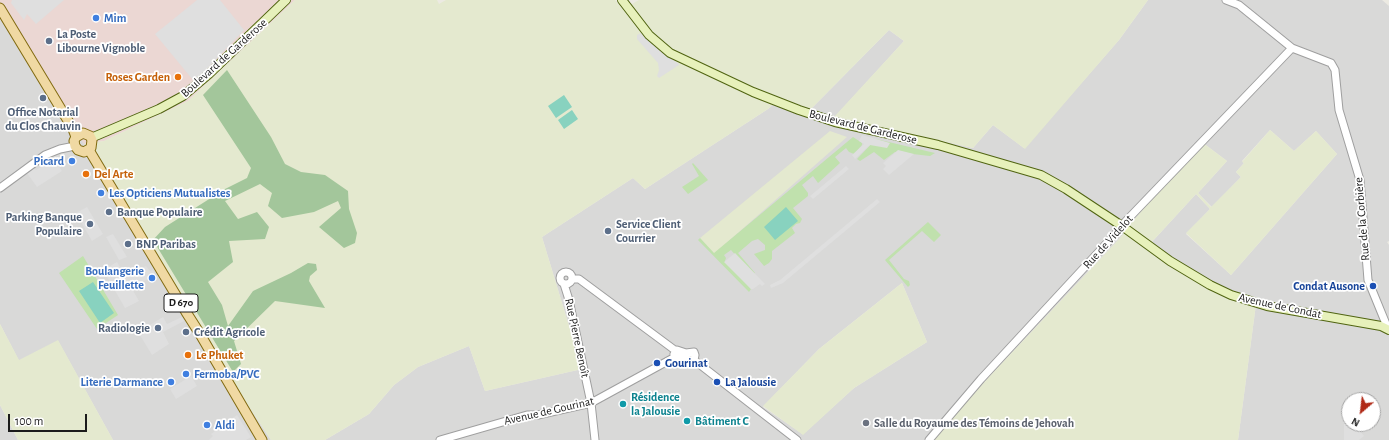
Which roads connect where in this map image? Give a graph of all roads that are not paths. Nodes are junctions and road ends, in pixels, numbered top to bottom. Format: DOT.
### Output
graph roads {
  1 [pos="1,0"];
  2 [pos="286,0"];
  3 [pos="622,0"];
  4 [pos="1226,0"];
  5 [pos="0,8"];
  6 [pos="1292,48"];
  7 [pos="91,138"];
  8 [pos="78,139"];
  9 [pos="89,150"];
  10 [pos="0,188"];
  11 [pos="1122,226"];
  12 [pos="1387,329"];
  13 [pos="676,354"];
  14 [pos="591,403"];
  15 [pos="262,440"];
  16 [pos="440,440"];
  17 [pos="595,440"];
  18 [pos="797,440"];
  19 [pos="929,440"];
  1 -- 8 [label="main road"];
  2 -- 7 [label="main road, Boulevard de Garderose"];
  3 -- 11 [label="main road, Boulevard de Garderose"];
  4 -- 6 [label="street"];
  5 -- 8 [label="main road"];
  6 -- 11 [label="street, Rue de Videlot"];
  6 -- 12 [label="street, Rue de la Corbière"];
  7 -- 8 [label="main road"];
  7 -- 9 [label="main road"];
  8 -- 9 [label="main road"];
  8 -- 10 [label="street"];
  9 -- 15 [label="main road, D 670"];
  11 -- 12 [label="main road, Avenue de Condat"];
  11 -- 19 [label="street, Rue de Videlot"];
  13 -- 14 [label="street, Avenue de Gourinat"];
  13 -- 14 [label="street, Rue Pierre Benoît"];
  13 -- 18 [label="street"];
  14 -- 16 [label="street, Avenue de Gourinat"];
  14 -- 17 [label="street, Rue Pierre Benoît"];
}
